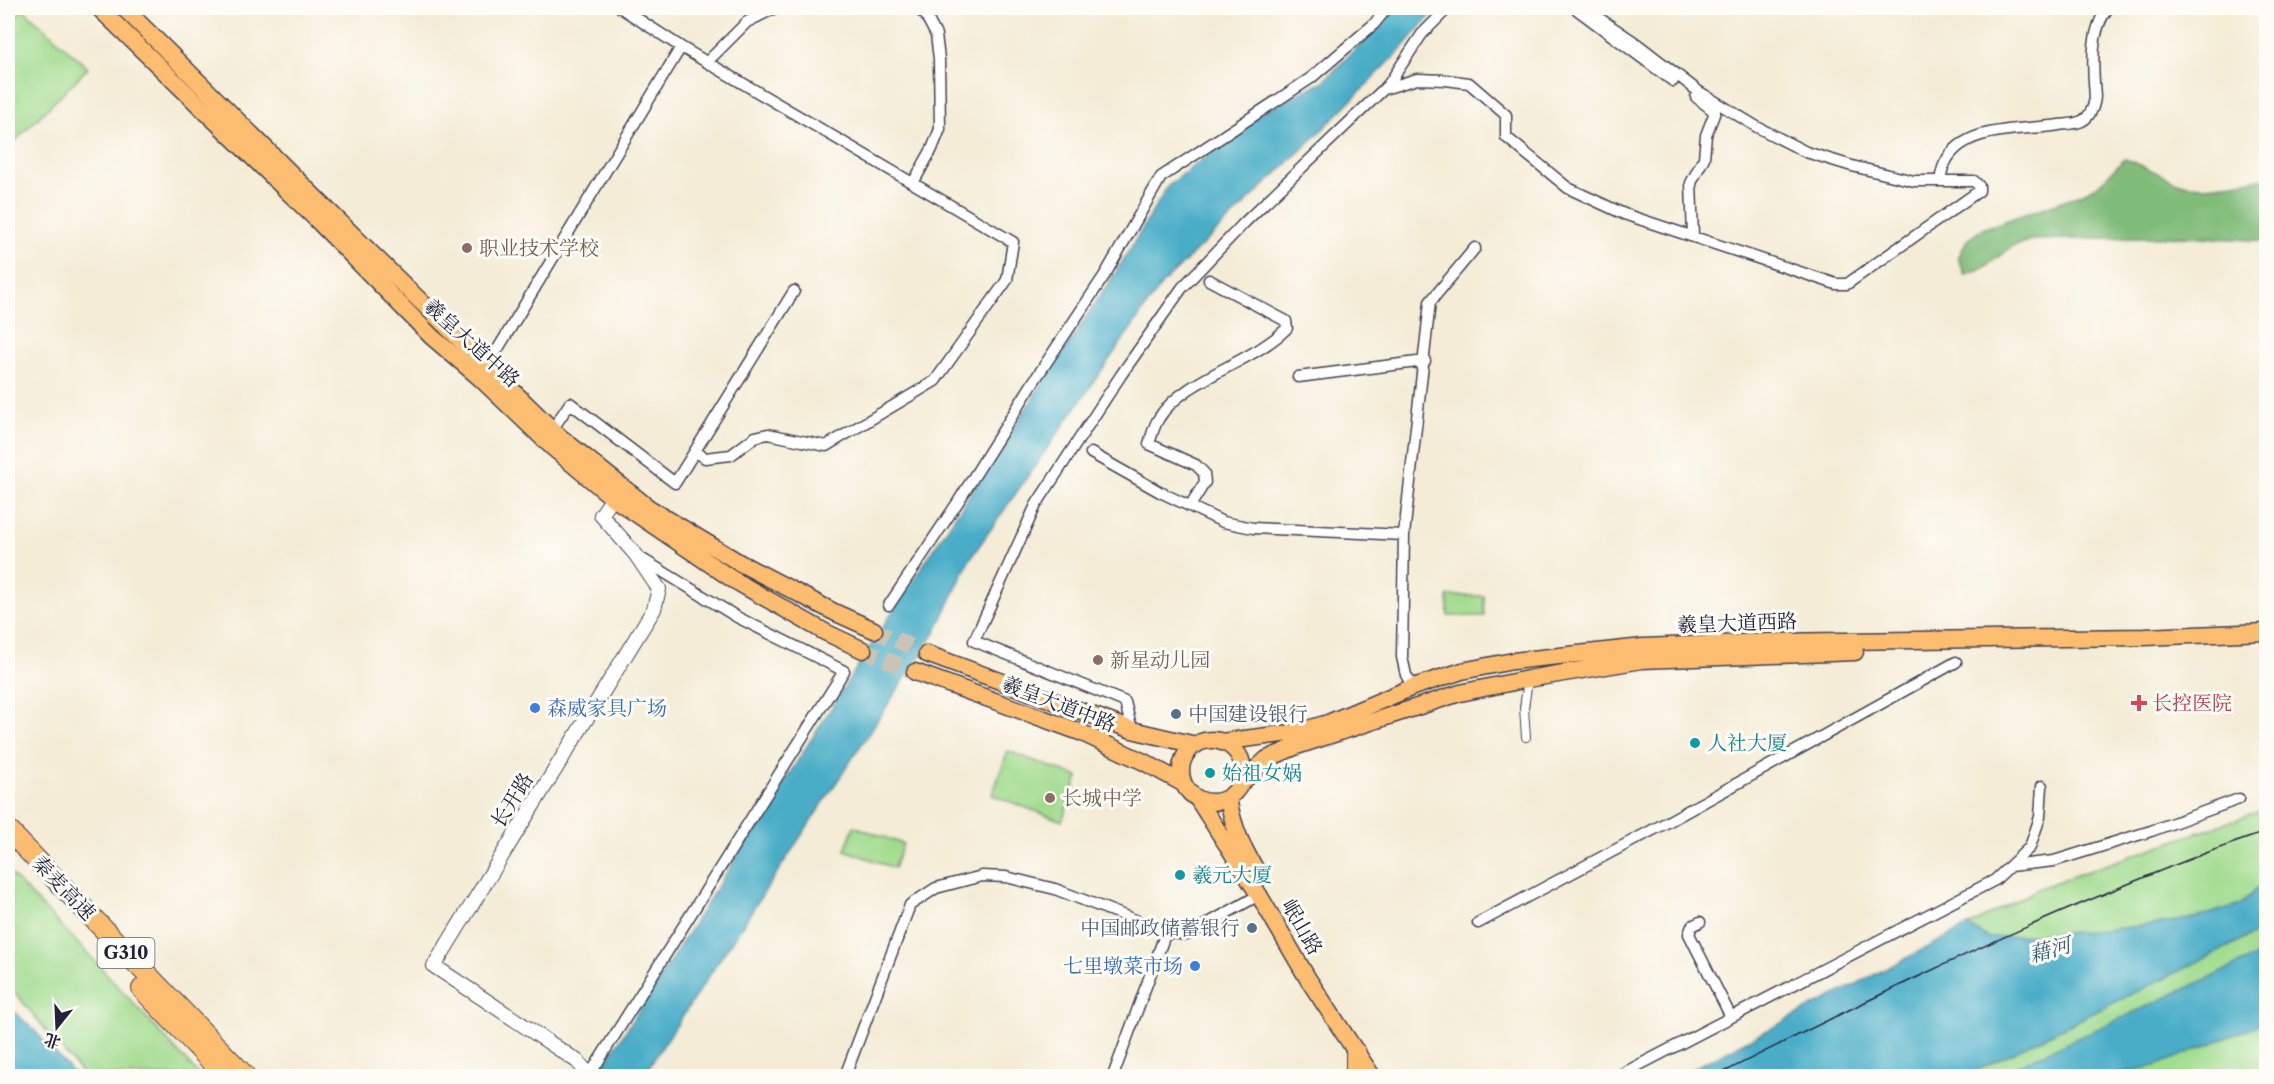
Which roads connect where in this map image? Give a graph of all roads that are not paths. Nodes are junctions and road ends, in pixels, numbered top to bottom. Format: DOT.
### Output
graph roads {
  1 [pos="99,8"];
  2 [pos="124,8"];
  3 [pos="621,8"];
  4 [pos="775,8"];
  5 [pos="915,8"];
  6 [pos="1388,8"];
  7 [pos="1448,8"];
  8 [pos="1575,8"];
  9 [pos="1584,8"];
  10 [pos="2108,8"];
  11 [pos="681,47"];
  12 [pos="707,62"];
  13 [pos="1384,89"];
  14 [pos="1940,181"];
  15 [pos="912,183"];
  16 [pos="1693,236"];
  17 [pos="1475,248"];
  18 [pos="1209,280"];
  19 [pos="794,291"];
  20 [pos="1425,361"];
  21 [pos="484,371"];
  22 [pos="1298,377"];
  23 [pos="549,435"];
  24 [pos="695,451"];
  25 [pos="1091,453"];
  26 [pos="613,498"];
  27 [pos="1190,506"];
  28 [pos="1404,535"];
  29 [pos="636,555"];
  30 [pos="889,605"];
  31 [pos="874,630"];
  32 [pos="2266,632"];
  33 [pos="2266,639"];
  34 [pos="863,650"];
  35 [pos="927,654"];
  36 [pos="1956,662"];
  37 [pos="915,672"];
  38 [pos="1528,679"];
  39 [pos="1413,687"];
  40 [pos="1132,730"];
  41 [pos="1526,737"];
  42 [pos="1221,742"];
  43 [pos="1196,745"];
  44 [pos="1241,783"];
  45 [pos="1184,784"];
  46 [pos="2042,786"];
  47 [pos="1197,798"];
  48 [pos="1228,798"];
  49 [pos="2239,799"];
  50 [pos="8,830"];
  51 [pos="8,848"];
  52 [pos="2010,866"];
  53 [pos="1259,895"];
  54 [pos="1478,922"];
  55 [pos="1700,922"];
  56 [pos="1167,932"];
  57 [pos="1731,1017"];
  58 [pos="1356,1053"];
  59 [pos="225,1077"];
  60 [pos="244,1077"];
  61 [pos="588,1077"];
  62 [pos="845,1077"];
  63 [pos="1113,1077"];
  64 [pos="1356,1077"];
  65 [pos="1372,1077"];
  66 [pos="1384,1077"];
  67 [pos="1618,1077"];
  1 -- 21 [label="main road, 羲皇大道中路"];
  2 -- 21 [label="main road, 羲皇大道中路"];
  3 -- 11 [label="street"];
  4 -- 12 [label="street"];
  5 -- 15 [label="street"];
  6 -- 30 [label="street"];
  7 -- 13 [label="street"];
  8 -- 16 [label="street"];
  9 -- 14 [label="street"];
  10 -- 14 [label="street"];
  11 -- 12 [label="street"];
  11 -- 21 [label="street"];
  12 -- 15 [label="street"];
  13 -- 16 [label="street"];
  13 -- 40 [label="street"];
  14 -- 16 [label="street"];
  15 -- 24 [label="street"];
  17 -- 20 [label="street"];
  18 -- 27 [label="street"];
  19 -- 24 [label="street"];
  20 -- 22 [label="street"];
  20 -- 28 [label="street"];
  21 -- 23 [label="main road, 羲皇大道中路"];
  23 -- 24 [label="street"];
  23 -- 26 [label="main road, 羲皇大道中路"];
  23 -- 31 [label="main road, 羲皇大道中路"];
  25 -- 27 [label="street"];
  26 -- 29 [label="street, 长开路"];
  26 -- 34 [label="main road, 羲皇大道中路"];
  27 -- 28 [label="street"];
  28 -- 39 [label="street"];
  29 -- 61 [label="street, 长开路"];
  29 -- 61 [label="street"];
  32 -- 39 [label="main road, 羲皇大道西路"];
  33 -- 38 [label="main road, 羲皇大道西路"];
  35 -- 40 [label="main road, 羲皇大道中路"];
  36 -- 54 [label="street"];
  37 -- 45 [label="main road, 羲皇大道中路"];
  38 -- 41 [label="street"];
  38 -- 44 [label="main road, 羲皇大道西路"];
  39 -- 42 [label="main road, 羲皇大道西路"];
  40 -- 43 [label="main road, 羲皇大道中路"];
  42 -- 43 [label="main road"];
  42 -- 44 [label="main road"];
  43 -- 45 [label="main road"];
  44 -- 48 [label="main road"];
  45 -- 47 [label="main road"];
  46 -- 52 [label="street"];
  47 -- 48 [label="main road"];
  47 -- 53 [label="main road, 岷山路"];
  48 -- 66 [label="main road, 岷山路"];
  49 -- 52 [label="street"];
  50 -- 60 [label="highway, 秦麦高速 / G310"];
  51 -- 59 [label="highway, 秦麦高速 / G310"];
  52 -- 57 [label="street"];
  53 -- 56 [label="street"];
  53 -- 58 [label="main road, 岷山路"];
  55 -- 57 [label="street"];
  56 -- 62 [label="street"];
  56 -- 63 [label="street"];
  57 -- 67 [label="street"];
  58 -- 64 [label="highway"];
  58 -- 65 [label="main road, 岷山路"];
}
